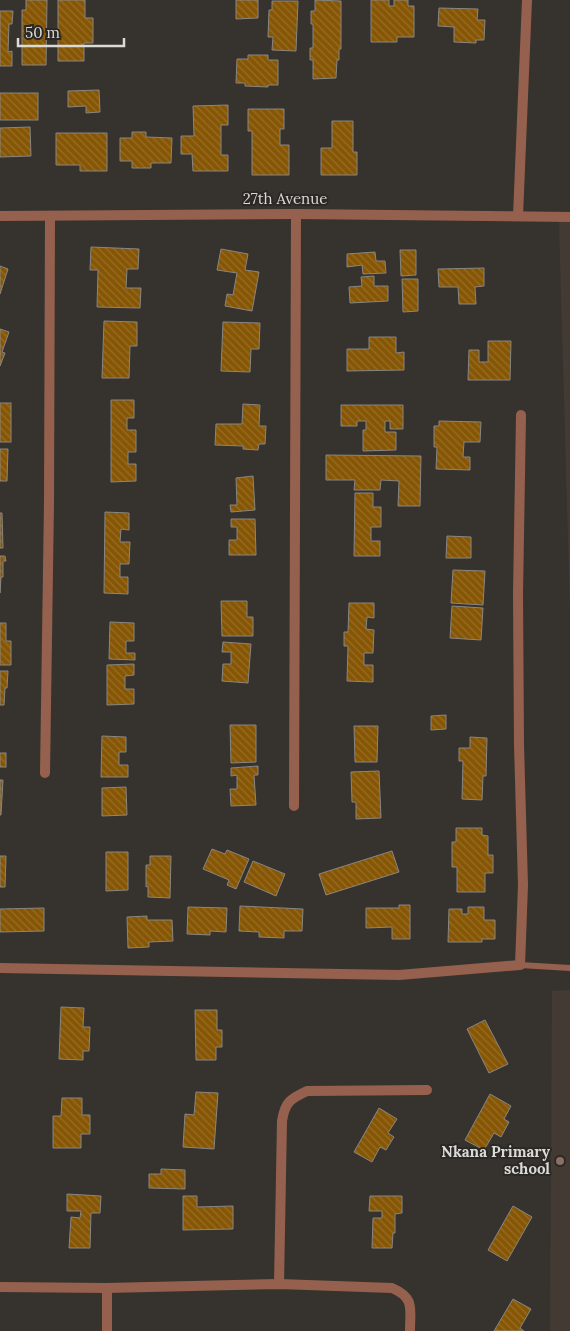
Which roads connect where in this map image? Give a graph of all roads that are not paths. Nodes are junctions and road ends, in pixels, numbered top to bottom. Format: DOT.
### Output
graph roads {
  1 [pos="527,0"];
  2 [pos="296,214"];
  3 [pos="0,216"];
  4 [pos="50,216"];
  5 [pos="518,216"];
  6 [pos="570,217"];
  7 [pos="521,415"];
  8 [pos="45,773"];
  9 [pos="294,806"];
  10 [pos="520,965"];
  11 [pos="0,968"];
  12 [pos="570,968"];
  13 [pos="427,1090"];
  14 [pos="279,1284"];
  15 [pos="0,1287"];
  16 [pos="106,1288"];
  17 [pos="107,1331"];
  18 [pos="410,1331"];
  1 -- 5 [label="street"];
  2 -- 4 [label="street, 27th Avenue"];
  2 -- 5 [label="street, 27th Avenue"];
  2 -- 9 [label="street"];
  3 -- 4 [label="street, 27th Avenue"];
  4 -- 8 [label="street"];
  5 -- 6 [label="street, 27th Avenue"];
  7 -- 10 [label="street"];
  10 -- 11 [label="street"];
  10 -- 12 [label="lane"];
  13 -- 14 [label="street"];
  14 -- 16 [label="street"];
  14 -- 18 [label="street"];
  15 -- 16 [label="street"];
  16 -- 17 [label="street"];
}
